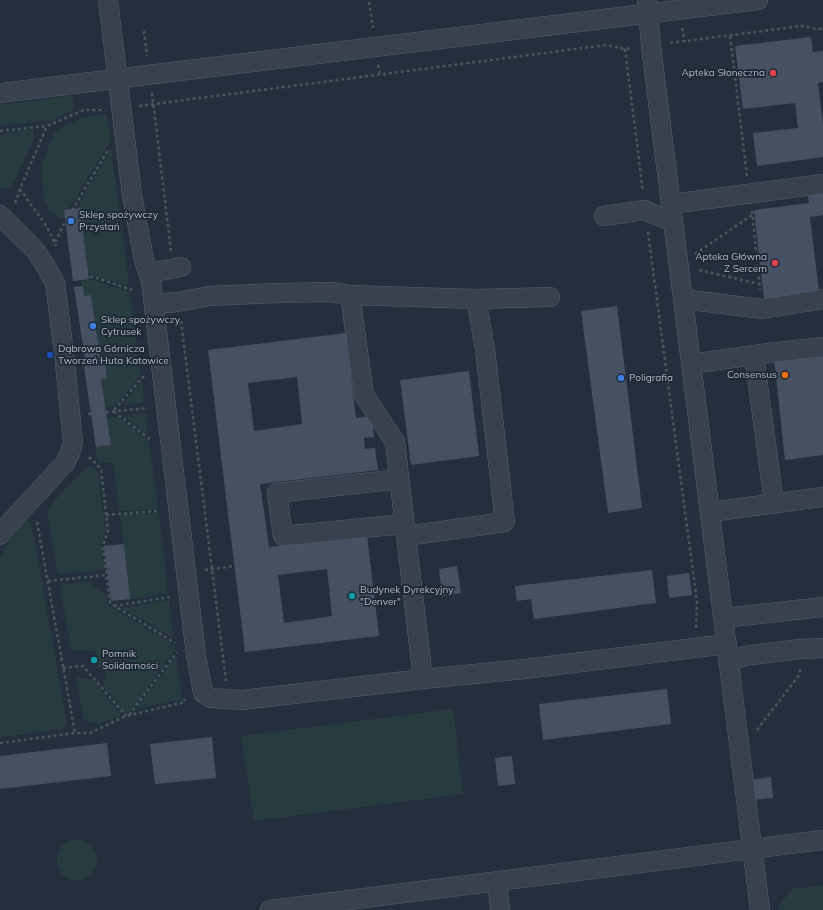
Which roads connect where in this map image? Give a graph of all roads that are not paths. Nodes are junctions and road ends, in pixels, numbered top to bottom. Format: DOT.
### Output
graph roads {
  1 [pos="108,0"];
  2 [pos="758,0"];
  3 [pos="647,7"];
  4 [pos="117,79"];
  5 [pos="0,93"];
  6 [pos="823,184"];
  7 [pos="671,205"];
  8 [pos="645,210"];
  9 [pos="7,212"];
  10 [pos="604,216"];
  11 [pos="178,267"];
  12 [pos="149,273"];
  13 [pos="350,295"];
  14 [pos="550,297"];
  15 [pos="476,299"];
  16 [pos="683,299"];
  17 [pos="823,299"];
  18 [pos="154,304"];
  19 [pos="823,347"];
  20 [pos="754,355"];
  21 [pos="691,364"];
  22 [pos="399,478"];
  23 [pos="823,497"];
  24 [pos="774,503"];
  25 [pos="710,512"];
  26 [pos="405,530"];
  27 [pos="0,535"];
  28 [pos="823,607"];
  29 [pos="724,618"];
  30 [pos="823,648"];
  31 [pos="728,653"];
  32 [pos="423,679"];
  33 [pos="823,840"];
  34 [pos="753,849"];
  35 [pos="497,881"];
  36 [pos="270,910"];
  37 [pos="500,910"];
  38 [pos="760,910"];
  1 -- 4 [label="lane"];
  2 -- 3 [label="lane"];
  3 -- 4 [label="lane"];
  3 -- 7 [label="lane"];
  4 -- 5 [label="lane"];
  4 -- 12 [label="lane"];
  6 -- 7 [label="lane"];
  7 -- 8 [label="lane"];
  7 -- 8 [label="lane"];
  7 -- 16 [label="lane"];
  8 -- 10 [label="lane"];
  9 -- 27 [label="lane"];
  11 -- 12 [label="lane"];
  12 -- 18 [label="lane"];
  13 -- 15 [label="lane"];
  13 -- 18 [label="lane"];
  13 -- 22 [label="lane"];
  14 -- 15 [label="lane"];
  15 -- 26 [label="lane"];
  16 -- 17 [label="lane"];
  16 -- 21 [label="lane"];
  18 -- 32 [label="lane"];
  19 -- 20 [label="lane"];
  20 -- 21 [label="lane"];
  20 -- 24 [label="lane"];
  21 -- 25 [label="lane"];
  22 -- 26 [label="lane"];
  22 -- 26 [label="lane"];
  23 -- 24 [label="lane"];
  24 -- 25 [label="lane"];
  25 -- 29 [label="lane"];
  26 -- 32 [label="lane"];
  28 -- 29 [label="lane"];
  29 -- 31 [label="lane"];
  30 -- 31 [label="lane"];
  31 -- 32 [label="lane"];
  31 -- 34 [label="lane"];
  33 -- 34 [label="lane"];
  34 -- 35 [label="lane"];
  34 -- 38 [label="lane"];
  35 -- 36 [label="lane"];
  35 -- 37 [label="lane"];
}
